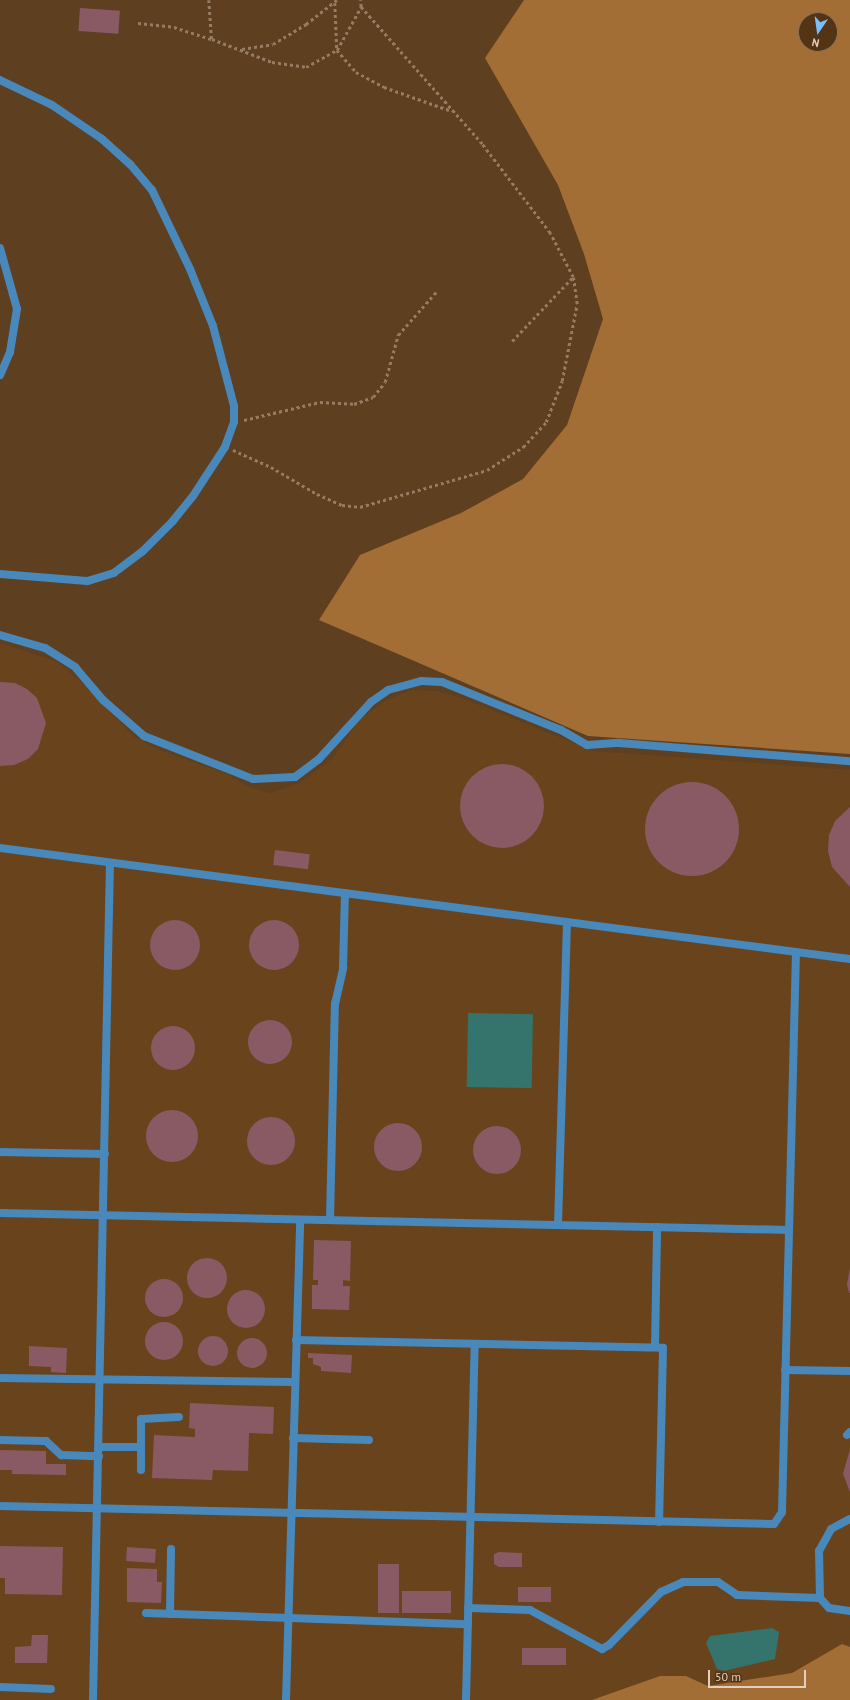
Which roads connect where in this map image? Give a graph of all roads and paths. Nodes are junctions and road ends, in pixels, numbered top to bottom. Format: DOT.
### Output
graph roads {
  1 [pos="209,0"];
  2 [pos="360,0"];
  3 [pos="336,2"];
  4 [pos="361,7"];
  5 [pos="138,23"];
  6 [pos="212,39"];
  7 [pos="242,49"];
  8 [pos="337,50"];
  9 [pos="0,80"];
  10 [pos="450,111"];
  11 [pos="0,248"];
  12 [pos="573,277"];
  13 [pos="437,291"];
  14 [pos="512,341"];
  15 [pos="0,375"];
  16 [pos="234,422"];
  17 [pos="225,447"];
  18 [pos="0,574"];
  19 [pos="0,635"];
  20 [pos="850,761"];
  21 [pos="0,848"];
  22 [pos="110,862"];
  23 [pos="345,893"];
  24 [pos="567,922"];
  25 [pos="796,952"];
  26 [pos="850,959"];
  27 [pos="0,1152"];
  28 [pos="105,1154"];
  29 [pos="0,1213"];
  30 [pos="104,1216"];
  31 [pos="300,1220"];
  32 [pos="330,1220"];
  33 [pos="558,1225"];
  34 [pos="657,1227"];
  35 [pos="789,1230"];
  36 [pos="296,1340"];
  37 [pos="475,1344"];
  38 [pos="654,1347"];
  39 [pos="786,1370"];
  40 [pos="850,1371"];
  41 [pos="0,1378"];
  42 [pos="101,1380"];
  43 [pos="294,1382"];
  44 [pos="179,1417"];
  45 [pos="293,1438"];
  46 [pos="0,1440"];
  47 [pos="369,1440"];
  48 [pos="100,1447"];
  49 [pos="141,1447"];
  50 [pos="99,1456"];
  51 [pos="141,1470"];
  52 [pos="0,1506"];
  53 [pos="98,1509"];
  54 [pos="290,1513"];
  55 [pos="470,1518"];
  56 [pos="850,1519"];
  57 [pos="659,1522"];
  58 [pos="171,1549"];
  59 [pos="820,1598"];
  60 [pos="468,1608"];
  61 [pos="850,1611"];
  62 [pos="146,1613"];
  63 [pos="170,1614"];
  64 [pos="288,1618"];
  65 [pos="468,1624"];
  66 [pos="0,1687"];
  67 [pos="51,1689"];
  68 [pos="94,1700"];
  69 [pos="286,1700"];
  70 [pos="466,1700"];
  1 -- 6 [label="path"];
  2 -- 4 [label="path"];
  3 -- 7 [label="path"];
  3 -- 8 [label="path"];
  4 -- 8 [label="path"];
  4 -- 10 [label="path"];
  5 -- 6 [label="path"];
  6 -- 7 [label="path"];
  7 -- 8 [label="path"];
  8 -- 10 [label="path"];
  9 -- 16 [label="lane"];
  10 -- 12 [label="path"];
  11 -- 15 [label="lane"];
  12 -- 14 [label="path"];
  12 -- 17 [label="path"];
  13 -- 16 [label="path"];
  16 -- 17 [label="lane"];
  17 -- 18 [label="lane"];
  19 -- 20 [label="lane"];
  21 -- 22 [label="lane"];
  22 -- 23 [label="lane"];
  22 -- 28 [label="lane"];
  23 -- 24 [label="lane"];
  23 -- 32 [label="lane"];
  24 -- 25 [label="lane"];
  24 -- 33 [label="lane"];
  25 -- 26 [label="lane"];
  25 -- 35 [label="lane"];
  27 -- 28 [label="lane"];
  28 -- 30 [label="lane"];
  29 -- 30 [label="lane"];
  30 -- 31 [label="lane"];
  30 -- 42 [label="lane"];
  31 -- 32 [label="lane"];
  31 -- 36 [label="lane"];
  32 -- 33 [label="lane"];
  33 -- 34 [label="lane"];
  34 -- 35 [label="lane"];
  34 -- 38 [label="lane"];
  35 -- 39 [label="lane"];
  36 -- 37 [label="lane"];
  36 -- 43 [label="lane"];
  37 -- 38 [label="lane"];
  37 -- 55 [label="lane"];
  38 -- 57 [label="lane"];
  39 -- 40 [label="lane"];
  39 -- 57 [label="lane"];
  41 -- 42 [label="lane"];
  42 -- 43 [label="lane"];
  42 -- 48 [label="lane"];
  43 -- 45 [label="lane"];
  44 -- 49 [label="lane"];
  45 -- 47 [label="lane"];
  45 -- 54 [label="lane"];
  46 -- 50 [label="lane"];
  48 -- 49 [label="lane"];
  48 -- 50 [label="lane"];
  49 -- 51 [label="lane"];
  50 -- 53 [label="lane"];
  52 -- 53 [label="lane"];
  53 -- 54 [label="lane"];
  53 -- 68 [label="lane"];
  54 -- 55 [label="lane"];
  54 -- 64 [label="lane"];
  55 -- 57 [label="lane"];
  55 -- 60 [label="lane"];
  56 -- 59 [label="lane"];
  58 -- 63 [label="lane"];
  59 -- 60 [label="lane"];
  59 -- 61 [label="lane"];
  60 -- 65 [label="lane"];
  62 -- 63 [label="lane"];
  63 -- 64 [label="lane"];
  64 -- 65 [label="lane"];
  64 -- 69 [label="lane"];
  65 -- 70 [label="lane"];
  66 -- 67 [label="lane"];
}
